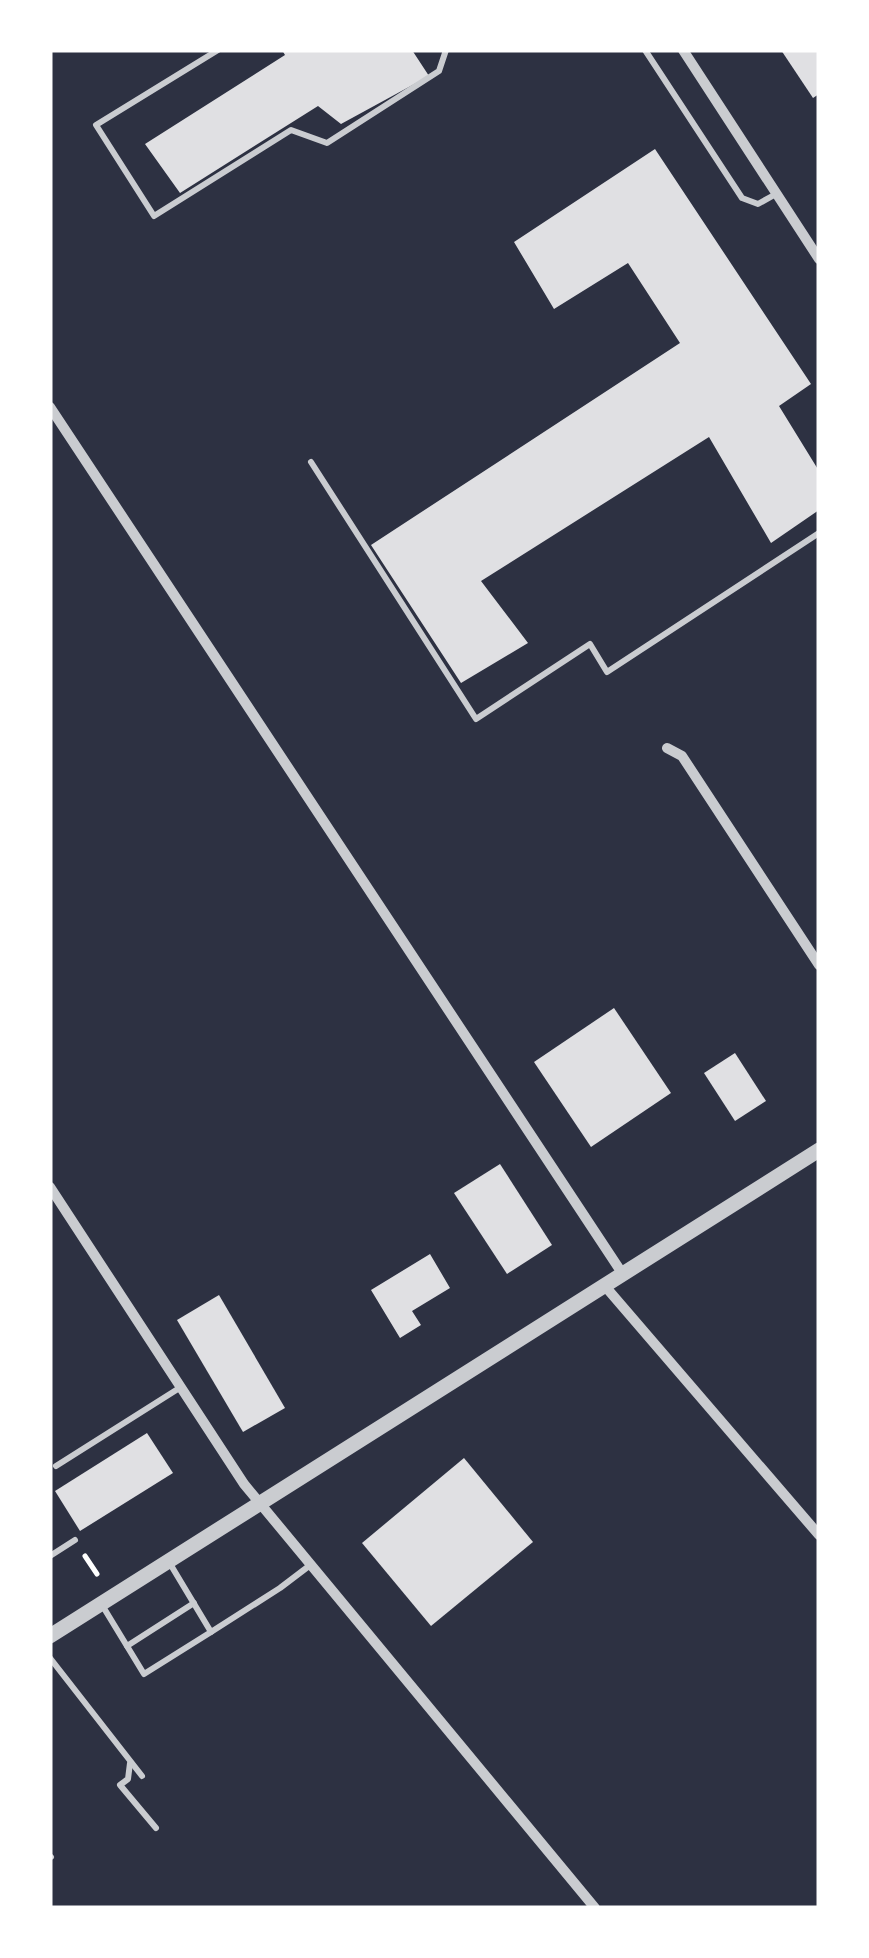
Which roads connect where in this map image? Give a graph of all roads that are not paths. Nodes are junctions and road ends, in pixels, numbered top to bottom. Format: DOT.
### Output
graph roads {
  1 [pos="218,50"];
  2 [pos="446,50"];
  3 [pos="645,50"];
  4 [pos="683,50"];
  5 [pos="776,194"];
  6 [pos="819,259"];
  7 [pos="50,407"];
  8 [pos="310,462"];
  9 [pos="819,534"];
  10 [pos="667,748"];
  11 [pos="819,965"];
  12 [pos="819,1150"];
  13 [pos="50,1186"];
  14 [pos="622,1274"];
  15 [pos="604,1284"];
  16 [pos="181,1386"];
  17 [pos="56,1466"];
  18 [pos="260,1504"];
  19 [pos="819,1534"];
  20 [pos="75,1540"];
  21 [pos="50,1556"];
  22 [pos="169,1562"];
  23 [pos="309,1566"];
  24 [pos="194,1603"];
  25 [pos="102,1604"];
  26 [pos="211,1632"];
  27 [pos="50,1636"];
  28 [pos="127,1646"];
  29 [pos="50,1658"];
  30 [pos="131,1762"];
  31 [pos="142,1776"];
  32 [pos="156,1828"];
  33 [pos="594,1908"];
  1 -- 2 [label="lane"];
  3 -- 5 [label="lane"];
  4 -- 5 [label="street"];
  5 -- 6 [label="street"];
  7 -- 14 [label="street"];
  8 -- 9 [label="lane"];
  10 -- 11 [label="street"];
  12 -- 14 [label="street"];
  13 -- 16 [label="street"];
  14 -- 15 [label="street"];
  15 -- 18 [label="street"];
  15 -- 19 [label="street"];
  16 -- 17 [label="lane"];
  16 -- 18 [label="street"];
  18 -- 22 [label="street"];
  18 -- 23 [label="street"];
  20 -- 21 [label="lane"];
  22 -- 24 [label="lane"];
  22 -- 25 [label="street"];
  23 -- 26 [label="lane"];
  23 -- 33 [label="street"];
  24 -- 26 [label="lane"];
  24 -- 28 [label="lane"];
  25 -- 27 [label="street"];
  25 -- 28 [label="lane"];
  26 -- 28 [label="lane"];
  29 -- 30 [label="lane"];
  30 -- 31 [label="lane"];
  30 -- 32 [label="lane"];
}
